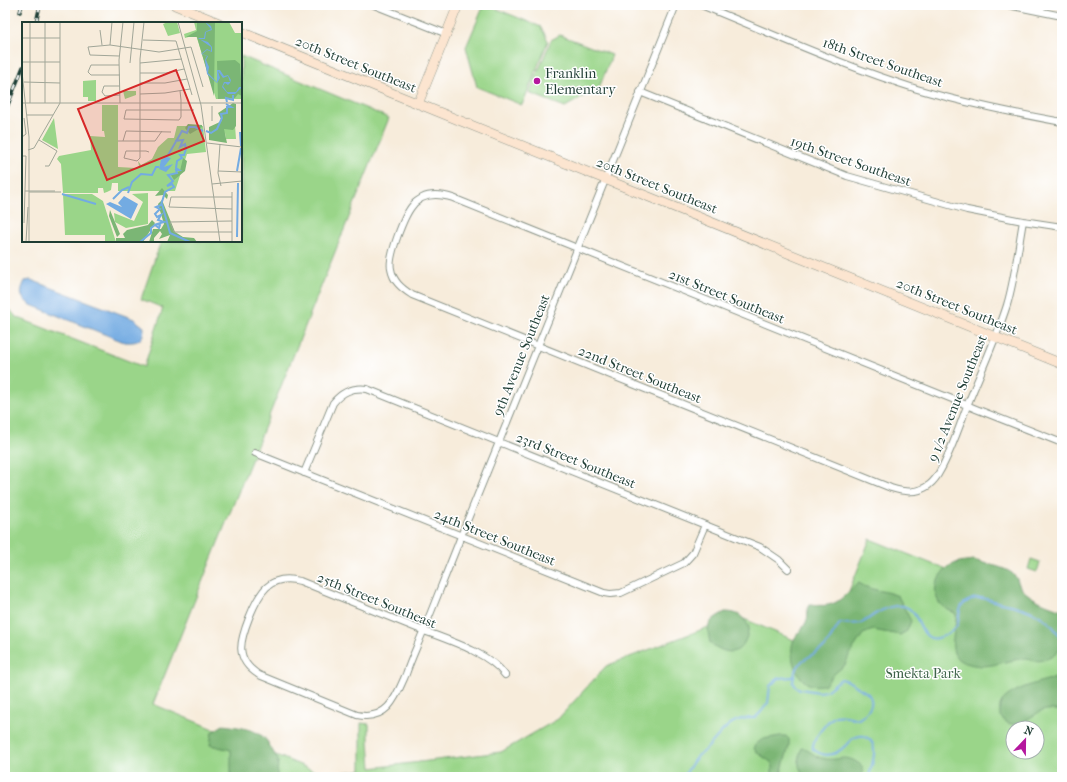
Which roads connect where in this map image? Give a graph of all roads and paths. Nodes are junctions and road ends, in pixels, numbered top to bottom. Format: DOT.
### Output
graph roads {
  1 [pos="175,5"];
  2 [pos="374,5"];
  3 [pos="458,5"];
  4 [pos="676,5"];
  5 [pos="702,5"];
  6 [pos="1008,5"];
  7 [pos="1062,16"];
  8 [pos="217,22"];
  9 [pos="242,32"];
  10 [pos="447,34"];
  11 [pos="640,92"];
  12 [pos="418,104"];
  13 [pos="1062,122"];
  14 [pos="606,179"];
  15 [pos="1023,221"];
  16 [pos="1062,226"];
  17 [pos="399,233"];
  18 [pos="578,249"];
  19 [pos="995,336"];
  20 [pos="537,346"];
  21 [pos="1062,364"];
  22 [pos="967,405"];
  23 [pos="499,442"];
  24 [pos="1062,443"];
  25 [pos="256,453"];
  26 [pos="304,473"];
  27 [pos="927,486"];
  28 [pos="705,525"];
  29 [pos="461,536"];
  30 [pos="788,569"];
  31 [pos="423,631"];
  32 [pos="505,675"];
  33 [pos="383,710"];
  1 -- 8 [label="street"];
  2 -- 10 [label="street"];
  3 -- 10 [label="street"];
  4 -- 11 [label="street, 9th Avenue Southeast"];
  5 -- 13 [label="street, 18th Street Southeast"];
  6 -- 7 [label="street"];
  9 -- 12 [label="street, 20th Street Southeast"];
  10 -- 12 [label="street"];
  11 -- 14 [label="street, 9th Avenue Southeast"];
  11 -- 15 [label="street, 19th Street Southeast"];
  12 -- 14 [label="street, 20th Street Southeast"];
  14 -- 18 [label="street, 9th Avenue Southeast"];
  14 -- 19 [label="street, 20th Street Southeast"];
  15 -- 16 [label="street, 19th Street Southeast"];
  15 -- 19 [label="street, 9 1/2 Avenue Southeast"];
  17 -- 18 [label="street, 21st Street Southeast"];
  17 -- 20 [label="street, 22nd Street Southeast"];
  18 -- 20 [label="street, 9th Avenue Southeast"];
  18 -- 22 [label="street, 21st Street Southeast"];
  19 -- 21 [label="street, 20th Street Southeast"];
  19 -- 22 [label="street, 9 1/2 Avenue Southeast"];
  20 -- 23 [label="street, 9th Avenue Southeast"];
  20 -- 27 [label="street, 22nd Street Southeast"];
  22 -- 24 [label="street, 21st Street Southeast"];
  22 -- 27 [label="street, 9 1/2 Avenue Southeast"];
  23 -- 26 [label="street, 23rd Street Southeast"];
  23 -- 28 [label="street, 23rd Street Southeast"];
  23 -- 29 [label="street, 9th Avenue Southeast"];
  25 -- 26 [label="street, 24th Street Southeast"];
  26 -- 29 [label="street, 24th Street Southeast"];
  28 -- 29 [label="street, 24th Street Southeast"];
  28 -- 30 [label="street, 23rd Street Southeast"];
  29 -- 31 [label="street, 9th Avenue Southeast"];
  31 -- 32 [label="street, 25th Street Southeast"];
  31 -- 33 [label="street, 9th Avenue Southeast"];
  31 -- 33 [label="street, 25th Street Southeast"];
}
